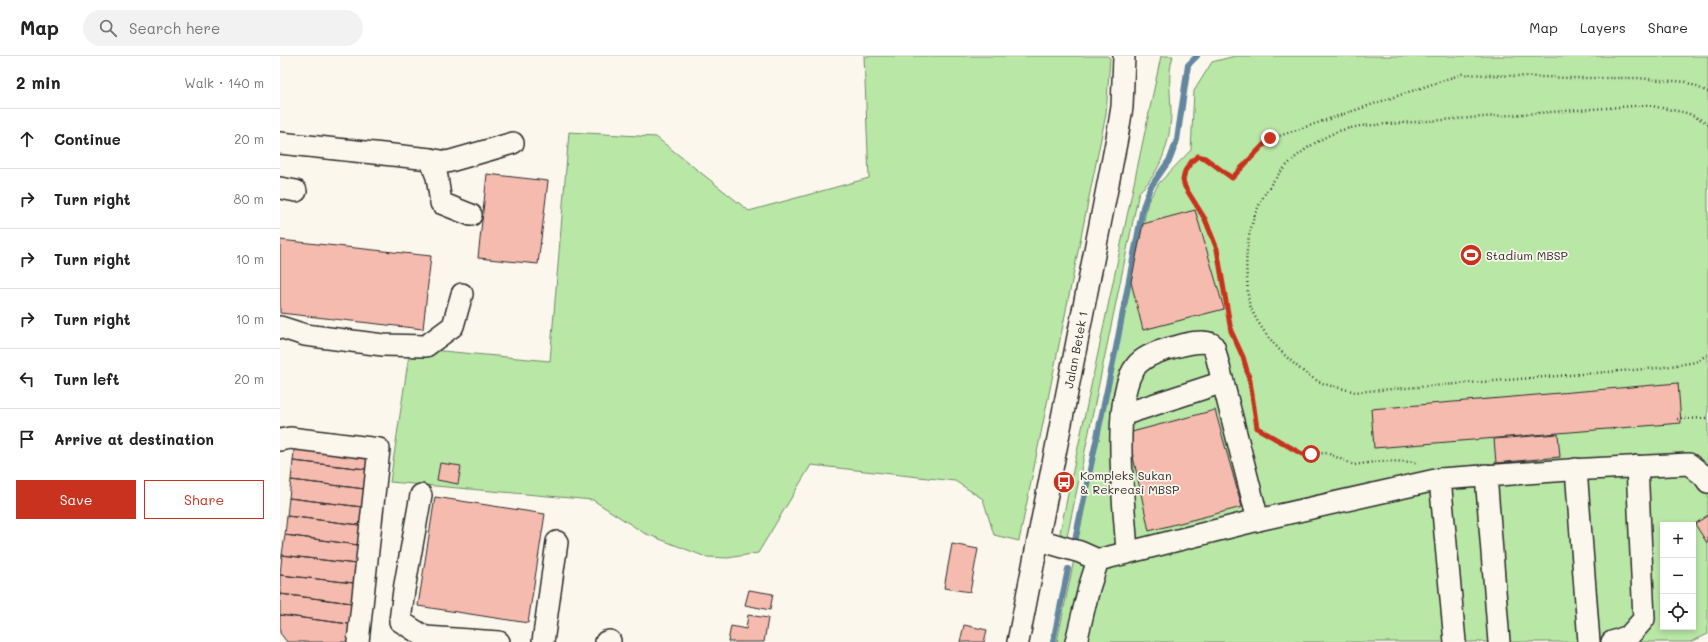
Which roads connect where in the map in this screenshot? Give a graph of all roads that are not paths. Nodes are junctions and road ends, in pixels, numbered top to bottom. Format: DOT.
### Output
graph roads {
  1 [pos="1124,56"];
  2 [pos="280,143"];
  3 [pos="513,143"];
  4 [pos="430,159"];
  5 [pos="471,215"];
  6 [pos="462,294"];
  7 [pos="280,327"];
  8 [pos="1223,382"];
  9 [pos="1122,415"];
  10 [pos="280,440"];
  11 [pos="1637,466"];
  12 [pos="1576,469"];
  13 [pos="1486,475"];
  14 [pos="1440,479"];
  15 [pos="1708,482"];
  16 [pos="421,495"];
  17 [pos="1258,520"];
  18 [pos="1039,540"];
  19 [pos="557,542"];
  20 [pos="1127,553"];
  21 [pos="1098,560"];
  22 [pos="358,642"];
  23 [pos="499,642"];
  24 [pos="543,642"];
  25 [pos="606,642"];
  26 [pos="610,642"];
  27 [pos="1018,642"];
  28 [pos="1076,642"];
  29 [pos="1455,642"];
  30 [pos="1499,642"];
  31 [pos="1590,642"];
  32 [pos="1612,642"];
  1 -- 18 [label="street, Jalan Betek 1"];
  2 -- 4 [label="street"];
  3 -- 4 [label="street"];
  4 -- 5 [label="street"];
  6 -- 7 [label="street"];
  8 -- 9 [label="street"];
  8 -- 9 [label="street"];
  8 -- 17 [label="street"];
  9 -- 20 [label="street"];
  10 -- 22 [label="street"];
  11 -- 12 [label="street"];
  11 -- 15 [label="street"];
  11 -- 32 [label="street"];
  12 -- 13 [label="street"];
  12 -- 31 [label="street"];
  13 -- 14 [label="street"];
  13 -- 30 [label="street"];
  14 -- 17 [label="street"];
  14 -- 29 [label="street"];
  16 -- 23 [label="street"];
  17 -- 20 [label="street"];
  18 -- 21 [label="street"];
  18 -- 27 [label="street, Jalan Betek 1"];
  19 -- 24 [label="street"];
  20 -- 21 [label="street"];
  21 -- 28 [label="street"];
  25 -- 26 [label="street"];
}
